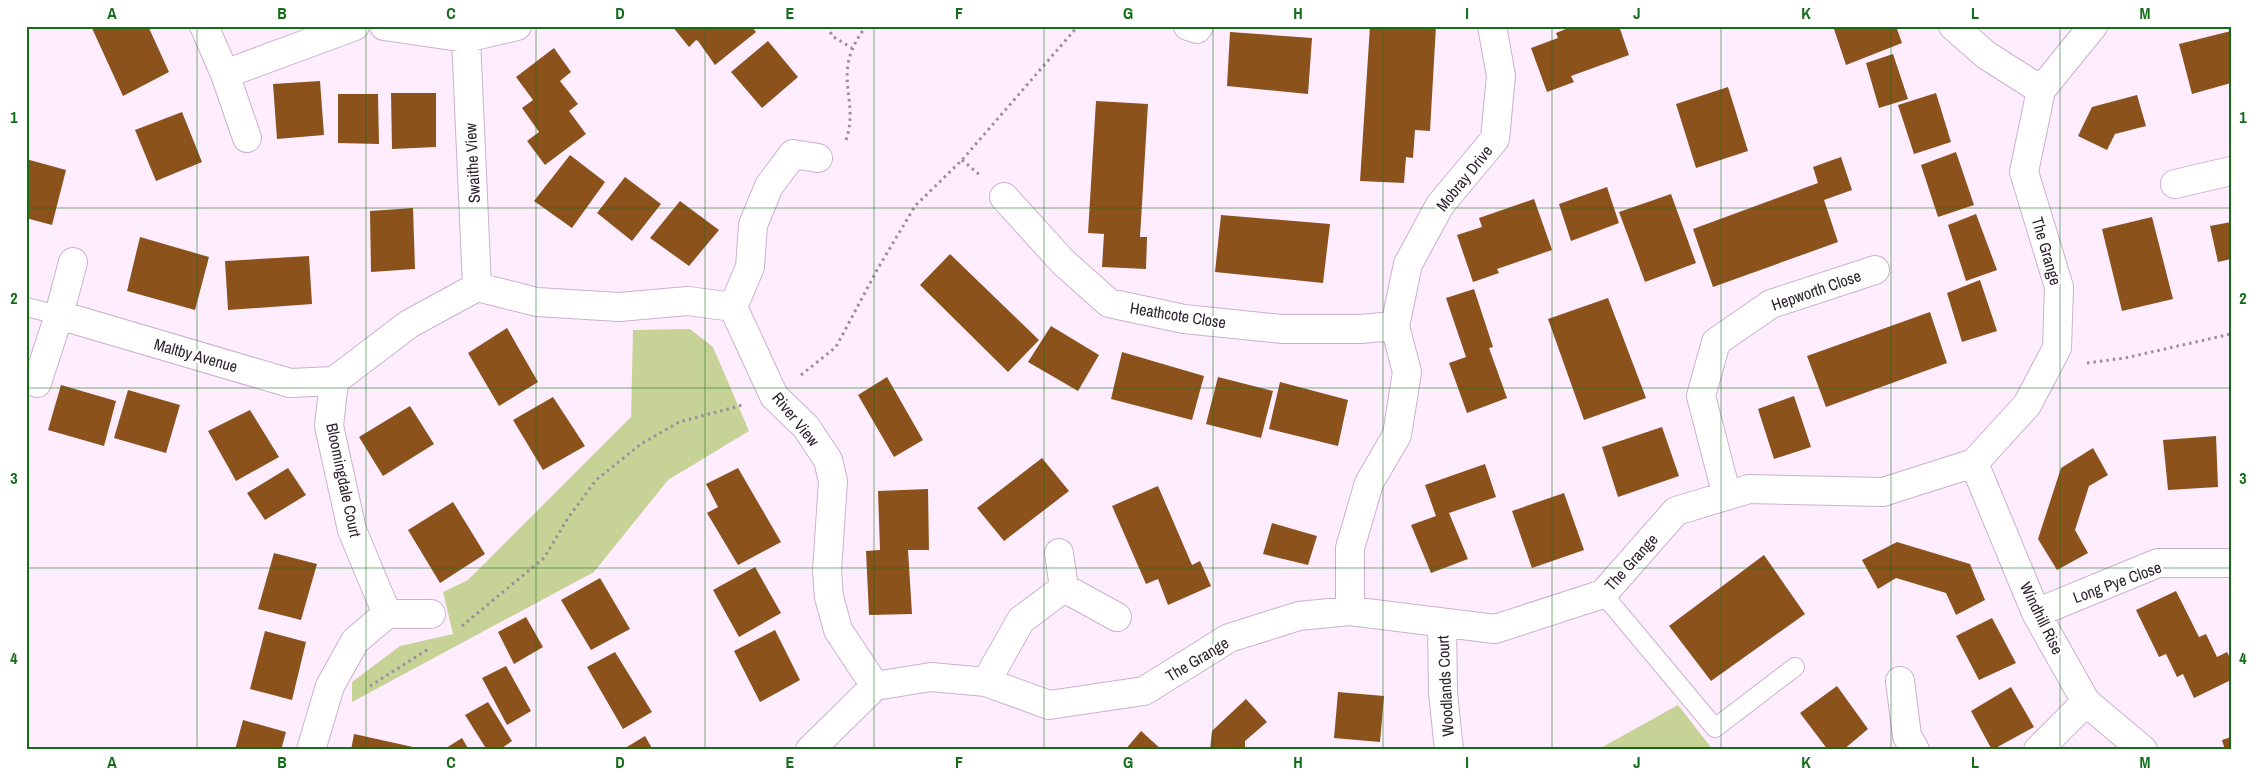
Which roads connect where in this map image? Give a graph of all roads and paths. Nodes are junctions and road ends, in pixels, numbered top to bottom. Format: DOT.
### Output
graph roads {
  1 [pos="204,26"];
  2 [pos="355,26"];
  3 [pos="384,26"];
  4 [pos="517,26"];
  5 [pos="828,26"];
  6 [pos="866,26"];
  7 [pos="1078,26"];
  8 [pos="1188,26"];
  9 [pos="1199,26"];
  10 [pos="1492,26"];
  11 [pos="1953,26"];
  12 [pos="2093,26"];
  13 [pos="466,38"];
  14 [pos="852,48"];
  15 [pos="225,74"];
  16 [pos="2041,90"];
  17 [pos="247,138"];
  18 [pos="818,158"];
  19 [pos="2231,171"];
  20 [pos="2175,184"];
  21 [pos="1004,197"];
  22 [pos="73,262"];
  23 [pos="1875,270"];
  24 [pos="477,287"];
  25 [pos="26,307"];
  26 [pos="734,307"];
  27 [pos="59,315"];
  28 [pos="1395,326"];
  29 [pos="2231,334"];
  30 [pos="2047,368"];
  31 [pos="334,381"];
  32 [pos="37,383"];
  33 [pos="774,396"];
  34 [pos="1974,464"];
  35 [pos="1727,496"];
  36 [pos="1060,552"];
  37 [pos="2231,562"];
  38 [pos="1064,588"];
  39 [pos="1603,594"];
  40 [pos="1350,611"];
  41 [pos="2036,613"];
  42 [pos="387,614"];
  43 [pos="431,614"];
  44 [pos="1118,617"];
  45 [pos="1442,623"];
  46 [pos="461,628"];
  47 [pos="437,644"];
  48 [pos="1795,667"];
  49 [pos="1900,680"];
  50 [pos="986,682"];
  51 [pos="875,686"];
  52 [pos="366,688"];
  53 [pos="2086,702"];
  54 [pos="310,750"];
  55 [pos="810,750"];
  56 [pos="1449,750"];
  57 [pos="1914,750"];
  58 [pos="2038,750"];
  59 [pos="2143,750"];
  1 -- 15 [label="street"];
  2 -- 15 [label="street"];
  3 -- 13 [label="street"];
  4 -- 13 [label="street"];
  5 -- 14 [label="path"];
  6 -- 14 [label="path"];
  7 -- 33 [label="path"];
  8 -- 9 [label="street"];
  10 -- 28 [label="street, Mobray Drive"];
  11 -- 16 [label="street"];
  12 -- 16 [label="street, The Grange"];
  13 -- 24 [label="street, Swaithe View"];
  14 -- 18 [label="path"];
  15 -- 17 [label="street"];
  16 -- 30 [label="street, The Grange"];
  18 -- 26 [label="street"];
  19 -- 20 [label="street"];
  21 -- 28 [label="street, Heathcote Close"];
  22 -- 27 [label="street"];
  23 -- 35 [label="street, Hepworth Close"];
  24 -- 26 [label="street"];
  24 -- 31 [label="street"];
  25 -- 27 [label="lane"];
  26 -- 33 [label="street, River View"];
  27 -- 31 [label="street, Maltby Avenue"];
  27 -- 32 [label="street"];
  28 -- 40 [label="street, Mobray Drive"];
  29 -- 30 [label="path"];
  30 -- 34 [label="street, The Grange"];
  31 -- 42 [label="street, Bloomingdale Court"];
  33 -- 46 [label="path"];
  33 -- 51 [label="street, River View"];
  34 -- 35 [label="street, The Grange"];
  34 -- 41 [label="street, Windhill Rise"];
  35 -- 39 [label="street, The Grange"];
  36 -- 38 [label="street"];
  37 -- 41 [label="street, Long Pye Close"];
  38 -- 44 [label="street"];
  38 -- 50 [label="street"];
  39 -- 45 [label="street, The Grange"];
  39 -- 48 [label="lane"];
  40 -- 45 [label="street, The Grange"];
  40 -- 50 [label="street, The Grange"];
  41 -- 53 [label="street, Windhill Rise"];
  42 -- 43 [label="street"];
  42 -- 54 [label="street"];
  45 -- 56 [label="street, Woodlands Court"];
  47 -- 52 [label="path"];
  49 -- 57 [label="street"];
  50 -- 51 [label="street, The Grange"];
  51 -- 55 [label="street"];
  53 -- 58 [label="street"];
  53 -- 59 [label="street, Windhill Rise"];
}
